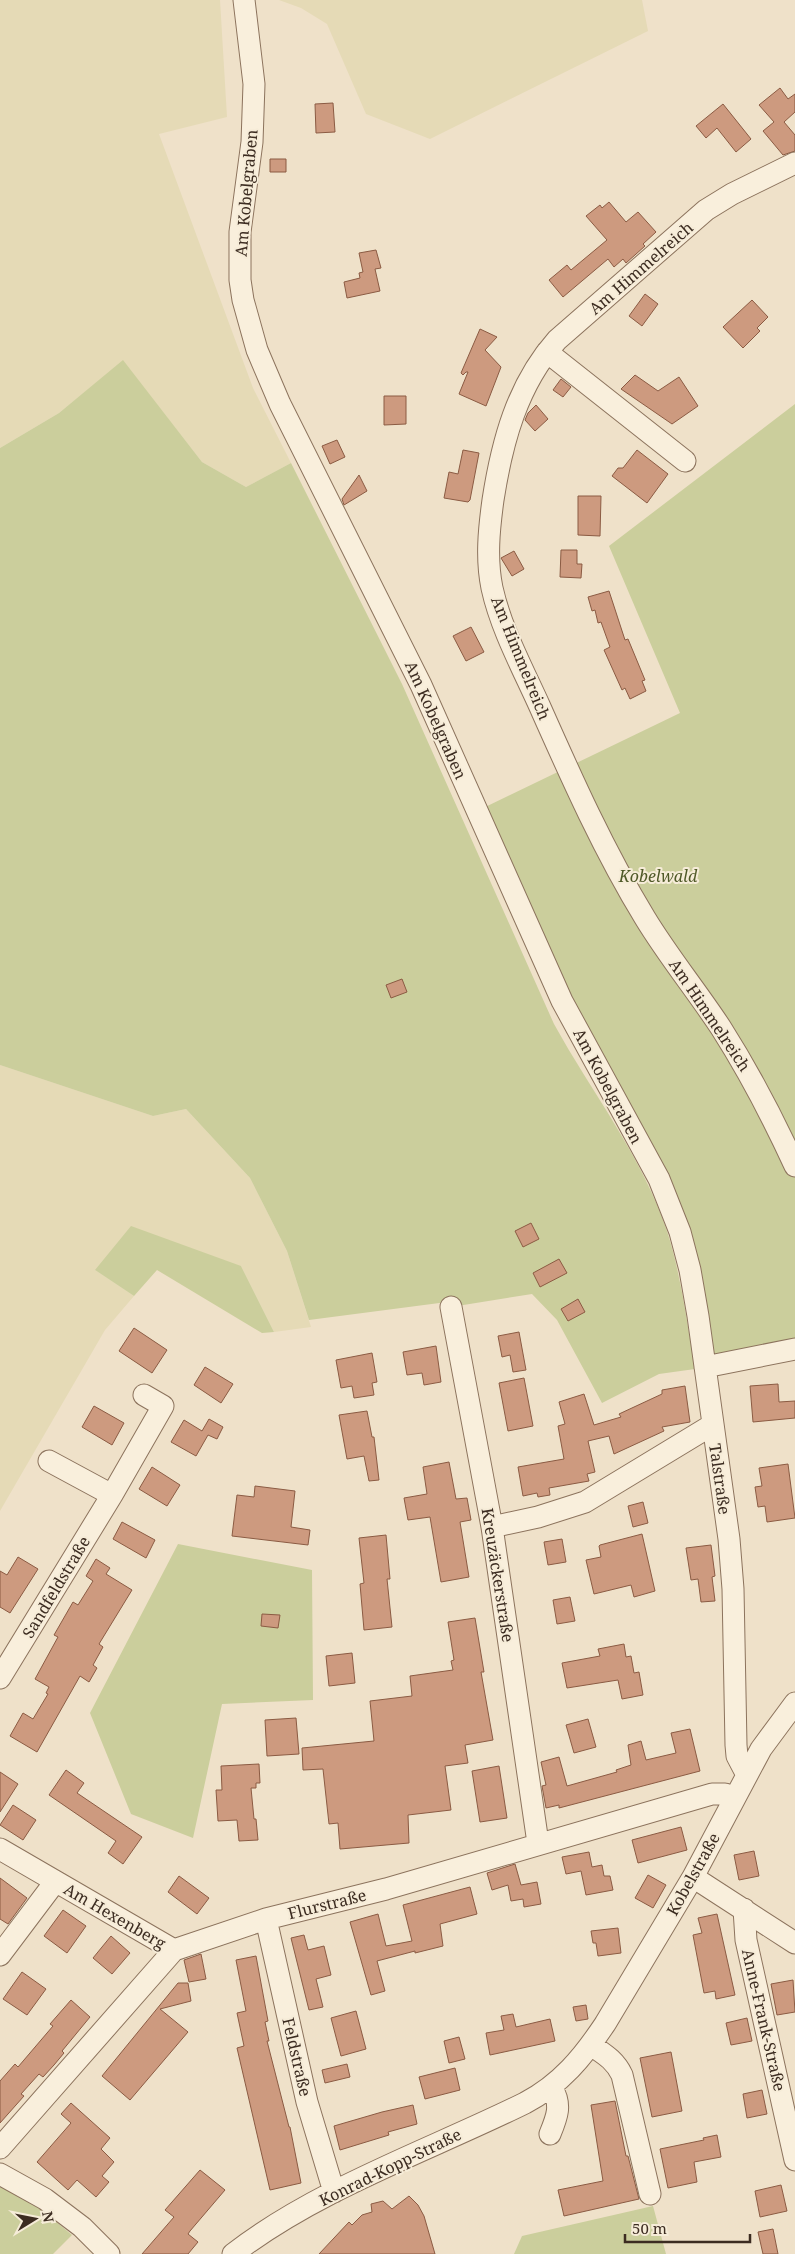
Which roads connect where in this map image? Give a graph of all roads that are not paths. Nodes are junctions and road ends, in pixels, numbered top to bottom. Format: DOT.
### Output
graph roads {
  1 [pos="244,0"];
  2 [pos="795,163"];
  3 [pos="547,352"];
  4 [pos="685,461"];
  5 [pos="795,1166"];
  6 [pos="451,1307"];
  7 [pos="795,1349"];
  8 [pos="705,1367"];
  9 [pos="144,1395"];
  10 [pos="712,1426"];
  11 [pos="49,1461"];
  12 [pos="112,1496"];
  13 [pos="492,1527"];
  14 [pos="0,1678"];
  15 [pos="795,1704"];
  16 [pos="746,1775"];
  17 [pos="735,1797"];
  18 [pos="538,1843"];
  19 [pos="0,1849"];
  20 [pos="693,1877"];
  21 [pos="55,1882"];
  22 [pos="744,1908"];
  23 [pos="266,1919"];
  24 [pos="795,1943"];
  25 [pos="174,1950"];
  26 [pos="0,1955"];
  27 [pos="591,2045"];
  28 [pos="552,2088"];
  29 [pos="550,2134"];
  30 [pos="0,2148"];
  31 [pos="795,2160"];
  32 [pos="0,2174"];
  33 [pos="334,2192"];
  34 [pos="650,2194"];
  35 [pos="109,2254"];
  36 [pos="233,2254"];
  1 -- 8 [label="street, Am Kobelgraben"];
  2 -- 3 [label="street, Am Himmelreich"];
  3 -- 4 [label="street"];
  3 -- 5 [label="street, Am Himmelreich"];
  6 -- 13 [label="street, Kreuzäckerstraße"];
  7 -- 8 [label="street"];
  8 -- 10 [label="street, Am Kobelgraben"];
  9 -- 12 [label="street, Sandfeldstraße"];
  10 -- 13 [label="street, Talstraße"];
  10 -- 16 [label="street, Talstraße"];
  11 -- 12 [label="street"];
  12 -- 14 [label="street, Sandfeldstraße"];
  13 -- 18 [label="street, Kreuzäckerstraße"];
  15 -- 16 [label="street, Kobelstraße"];
  16 -- 17 [label="street, Kobelstraße"];
  17 -- 18 [label="street, Flurstraße"];
  17 -- 20 [label="street, Kobelstraße"];
  18 -- 23 [label="street, Flurstraße"];
  19 -- 21 [label="street, Am Hexenberg"];
  20 -- 22 [label="street"];
  20 -- 27 [label="street, Kobelstraße"];
  21 -- 25 [label="street, Am Hexenberg"];
  21 -- 26 [label="street, Am Hexenberg"];
  22 -- 24 [label="street"];
  22 -- 31 [label="street, Anne-Frank-Straße"];
  23 -- 25 [label="street, Flurstraße"];
  23 -- 33 [label="street, Feldstraße"];
  25 -- 30 [label="street"];
  27 -- 28 [label="street, Kobelstraße"];
  27 -- 34 [label="street"];
  28 -- 29 [label="street"];
  28 -- 33 [label="street, Konrad-Kopp-Straße"];
  32 -- 35 [label="street"];
  33 -- 36 [label="street, Konrad-Kopp-Straße"];
}
